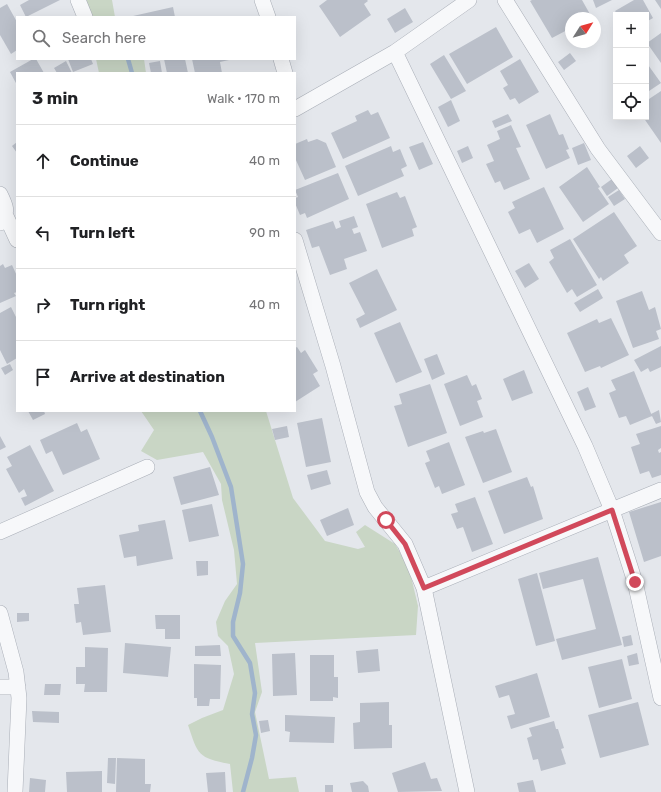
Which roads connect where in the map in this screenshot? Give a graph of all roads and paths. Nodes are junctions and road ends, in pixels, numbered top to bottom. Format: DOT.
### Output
graph roads {
  1 [pos="78,0"];
  2 [pos="262,0"];
  3 [pos="469,0"];
  4 [pos="505,0"];
  5 [pos="85,16"];
  6 [pos="268,16"];
  7 [pos="395,52"];
  8 [pos="281,60"];
  9 [pos="285,72"];
  10 [pos="296,106"];
  11 [pos="0,194"];
  12 [pos="3,220"];
  13 [pos="661,233"];
  14 [pos="16,239"];
  15 [pos="296,243"];
  16 [pos="147,467"];
  17 [pos="661,490"];
  18 [pos="612,510"];
  19 [pos="0,532"];
  20 [pos="424,588"];
  21 [pos="0,613"];
  22 [pos="0,687"];
  23 [pos="18,687"];
  24 [pos="661,698"];
  25 [pos="15,792"];
  26 [pos="467,792"];
  1 -- 5 [label="street"];
  2 -- 6 [label="street"];
  3 -- 7 [label="street"];
  4 -- 13 [label="street"];
  7 -- 10 [label="street"];
  7 -- 18 [label="street"];
  8 -- 9 [label="street"];
  11 -- 12 [label="street"];
  12 -- 14 [label="street"];
  15 -- 20 [label="street"];
  16 -- 19 [label="street"];
  17 -- 18 [label="street"];
  18 -- 20 [label="street"];
  18 -- 24 [label="street"];
  20 -- 26 [label="street"];
  21 -- 23 [label="street"];
  22 -- 23 [label="street"];
  23 -- 25 [label="street"];
}
